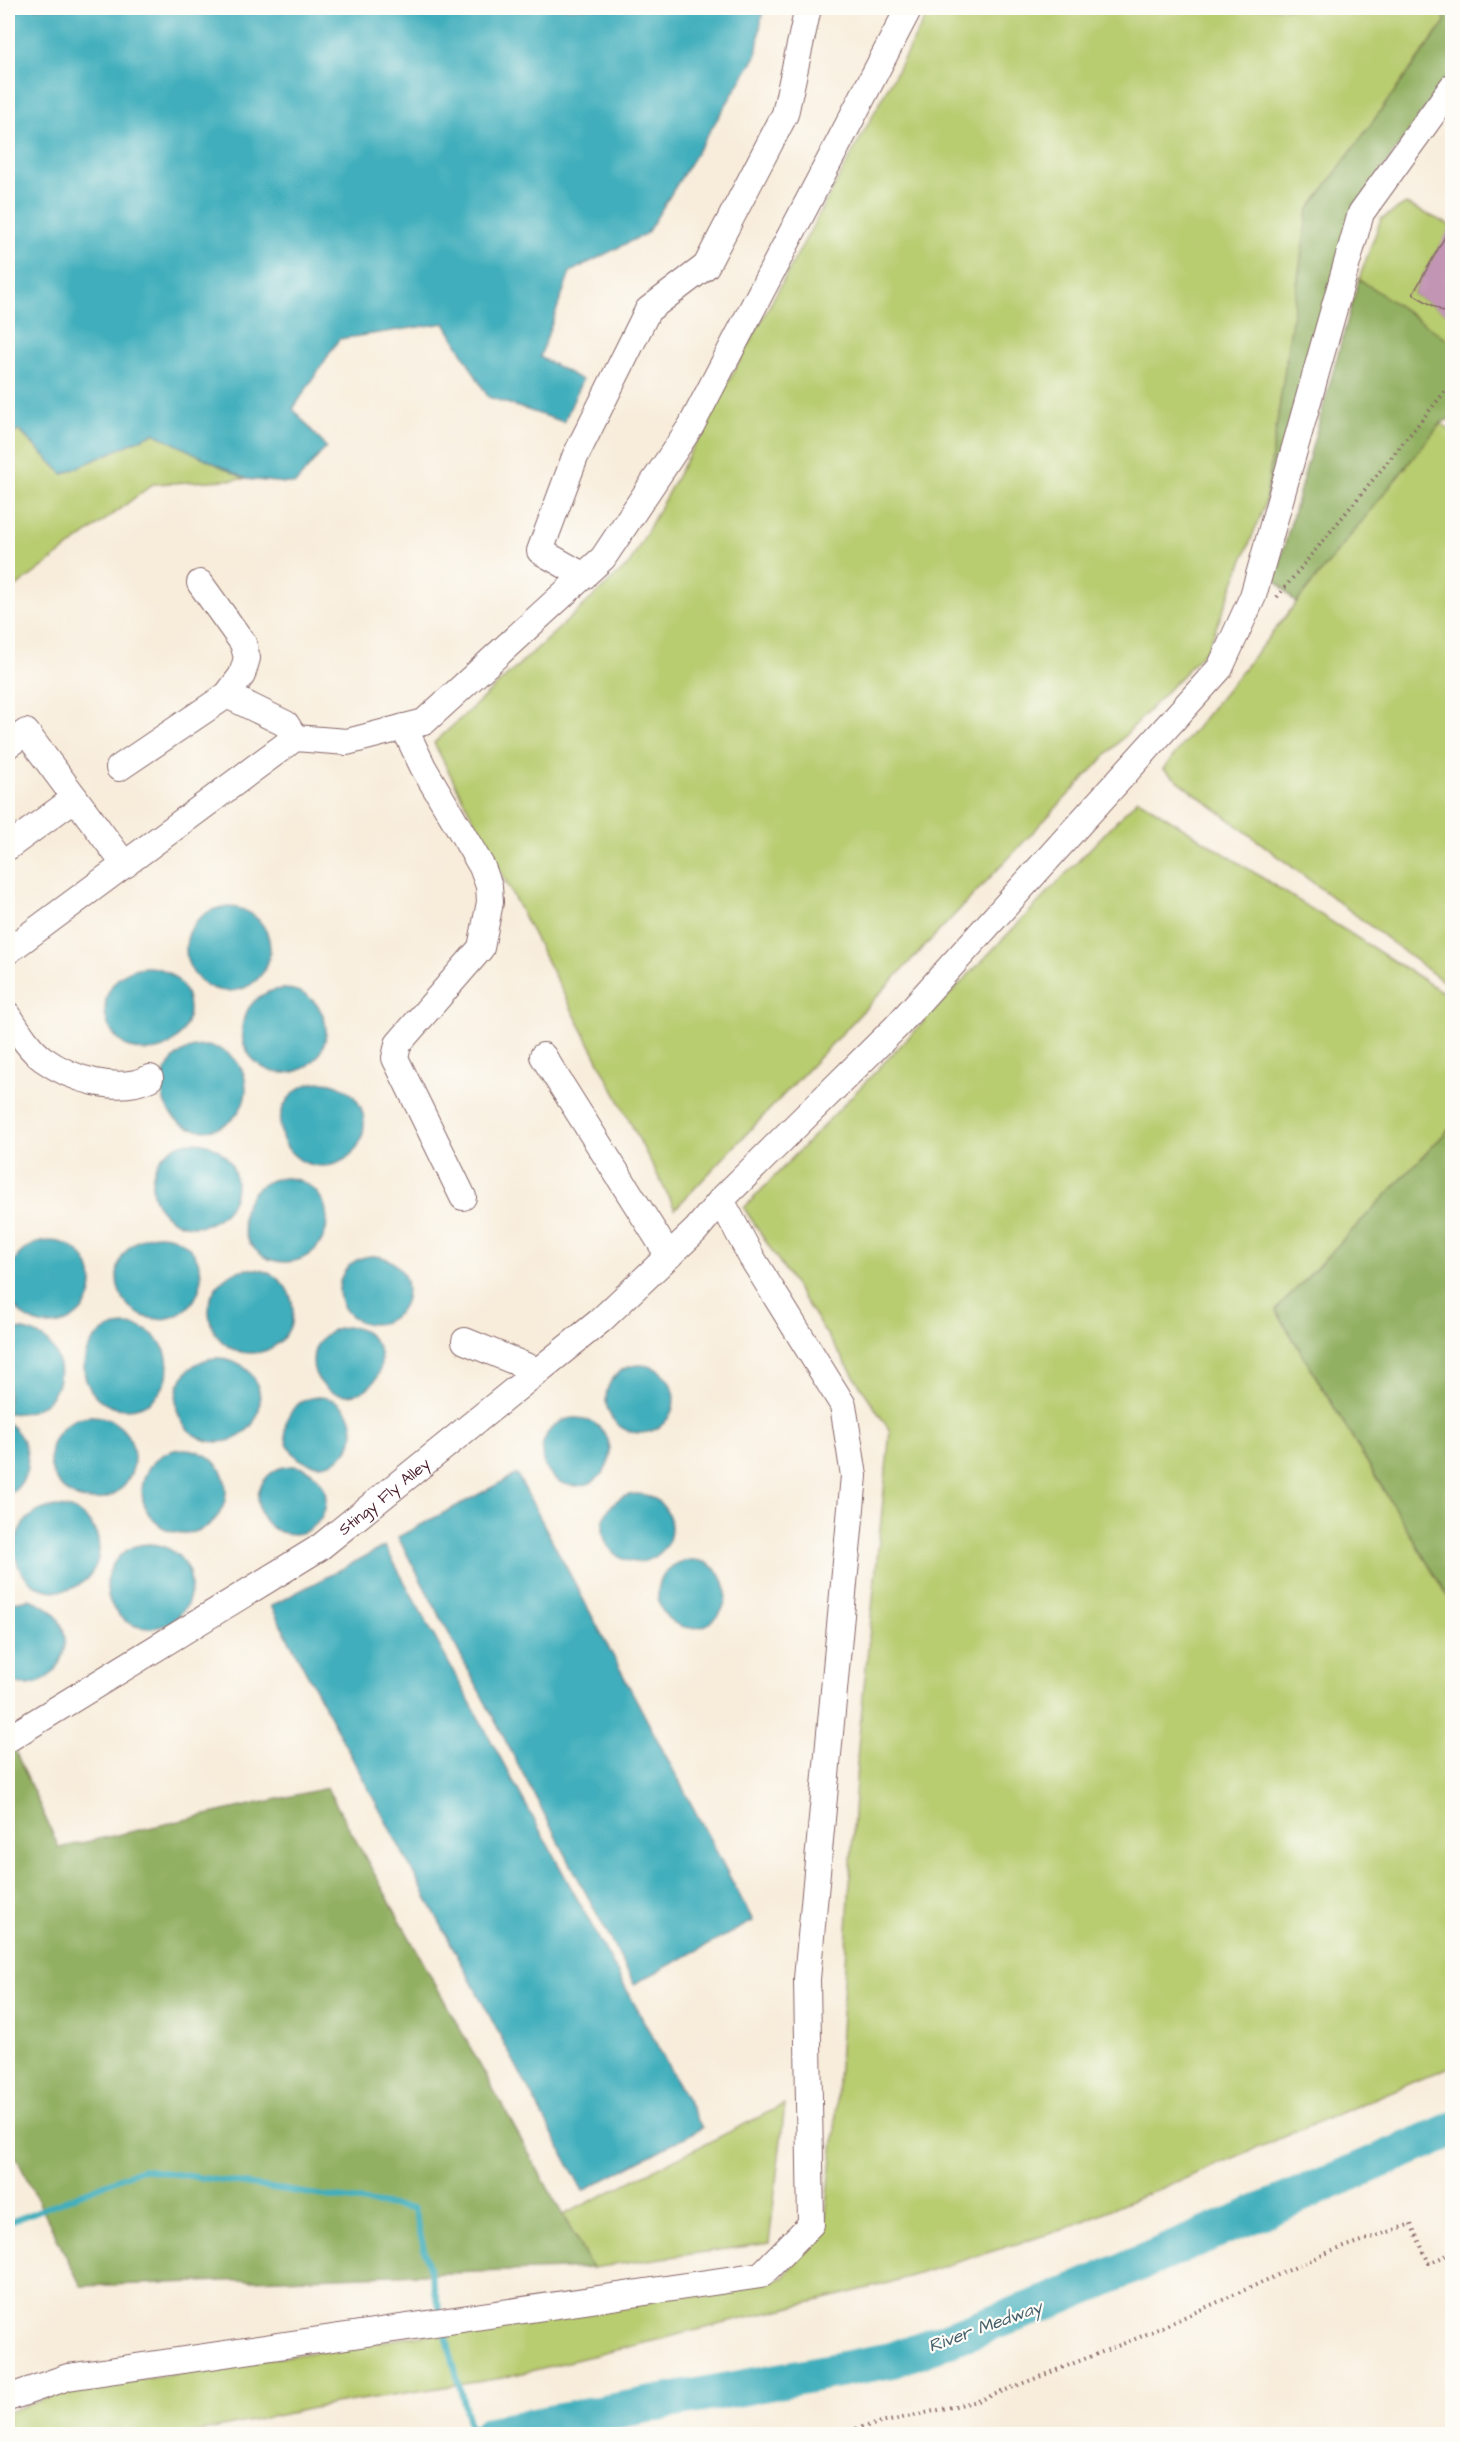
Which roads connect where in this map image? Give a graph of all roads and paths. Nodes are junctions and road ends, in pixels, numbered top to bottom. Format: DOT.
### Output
graph roads {
  1 [pos="808,8"];
  2 [pos="909,8"];
  3 [pos="1452,87"];
  4 [pos="1452,383"];
  5 [pos="584,576"];
  6 [pos="200,583"];
  7 [pos="1272,603"];
  8 [pos="227,695"];
  9 [pos="404,727"];
  10 [pos="295,738"];
  11 [pos="8,746"];
  12 [pos="119,768"];
  13 [pos="75,798"];
  14 [pos="8,848"];
  15 [pos="124,865"];
  16 [pos="8,951"];
  17 [pos="8,1015"];
  18 [pos="543,1056"];
  19 [pos="150,1078"];
  20 [pos="463,1197"];
  21 [pos="721,1200"];
  22 [pos="669,1256"];
  23 [pos="465,1341"];
  24 [pos="538,1371"];
  25 [pos="8,1739"];
  26 [pos="1452,2253"];
  27 [pos="8,2398"];
  28 [pos="832,2434"];
  1 -- 5 [label="lane"];
  2 -- 5 [label="lane"];
  3 -- 21 [label="lane, Stingy Fly Alley"];
  4 -- 7 [label="path"];
  5 -- 9 [label="lane"];
  6 -- 8 [label="lane"];
  8 -- 10 [label="lane"];
  8 -- 12 [label="lane"];
  9 -- 10 [label="lane"];
  9 -- 20 [label="lane"];
  10 -- 15 [label="lane"];
  11 -- 13 [label="lane"];
  13 -- 14 [label="lane"];
  13 -- 15 [label="lane"];
  15 -- 16 [label="lane"];
  17 -- 19 [label="lane"];
  18 -- 22 [label="lane"];
  21 -- 22 [label="lane, Stingy Fly Alley"];
  21 -- 27 [label="lane"];
  22 -- 24 [label="lane, Stingy Fly Alley"];
  23 -- 24 [label="lane"];
  24 -- 25 [label="lane, Stingy Fly Alley"];
  26 -- 28 [label="path"];
}
